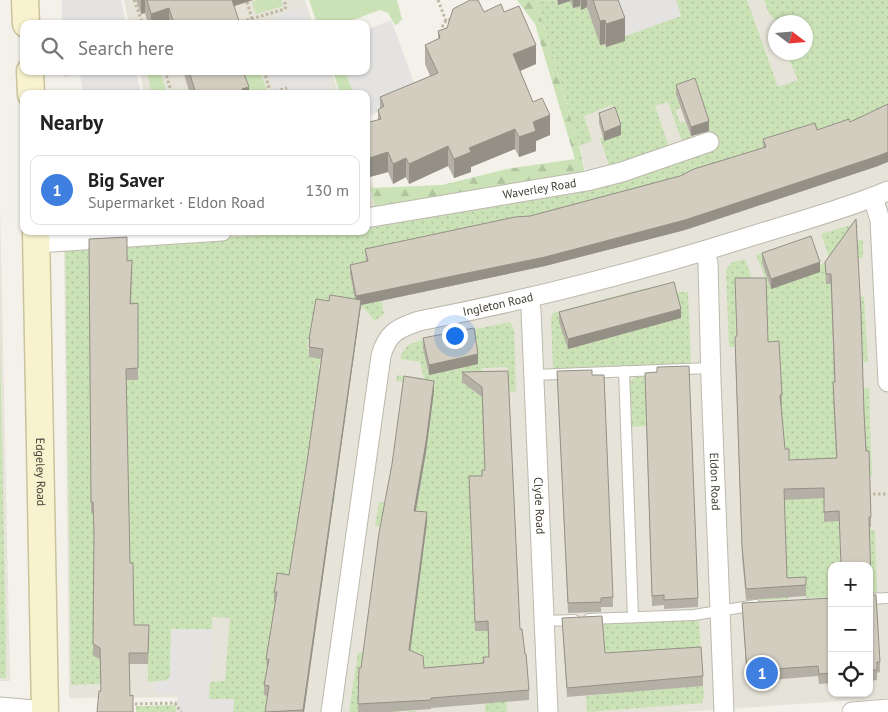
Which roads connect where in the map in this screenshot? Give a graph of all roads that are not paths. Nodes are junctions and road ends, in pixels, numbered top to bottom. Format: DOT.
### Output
graph roads {
  1 [pos="24,0"];
  2 [pos="26,20"];
  3 [pos="30,75"];
  4 [pos="31,90"];
  5 [pos="709,142"];
  6 [pos="881,194"];
  7 [pos="370,217"];
  8 [pos="99,235"];
  9 [pos="37,237"];
  10 [pos="705,251"];
  11 [pos="529,298"];
  12 [pos="710,368"];
  13 [pos="624,372"];
  14 [pos="534,375"];
  15 [pos="888,382"];
  16 [pos="888,598"];
  17 [pos="873,599"];
  18 [pos="768,604"];
  19 [pos="719,610"];
  20 [pos="633,617"];
  21 [pos="544,621"];
  22 [pos="0,706"];
  23 [pos="876,710"];
  24 [pos="45,711"];
  25 [pos="331,712"];
  26 [pos="548,712"];
  27 [pos="724,712"];
  28 [pos="852,712"];
  1 -- 2 [label="main road"];
  3 -- 4 [label="main road"];
  5 -- 7 [label="street, Waverley Road"];
  6 -- 10 [label="street, Ingleton Road"];
  6 -- 15 [label="street"];
  8 -- 9 [label="street"];
  9 -- 24 [label="main road, Edgeley Road"];
  10 -- 11 [label="street, Ingleton Road"];
  10 -- 12 [label="street, Eldon Road"];
  11 -- 14 [label="street, Clyde Road"];
  11 -- 25 [label="street, Ingleton Road"];
  12 -- 13 [label="lane"];
  12 -- 19 [label="street, Eldon Road"];
  13 -- 14 [label="lane"];
  13 -- 20 [label="lane"];
  14 -- 21 [label="street, Clyde Road"];
  16 -- 17 [label="lane"];
  18 -- 19 [label="lane"];
  19 -- 20 [label="lane"];
  19 -- 27 [label="street, Eldon Road"];
  20 -- 21 [label="lane"];
  21 -- 26 [label="street, Clyde Road"];
  22 -- 24 [label="street"];
  23 -- 28 [label="street"];
}
